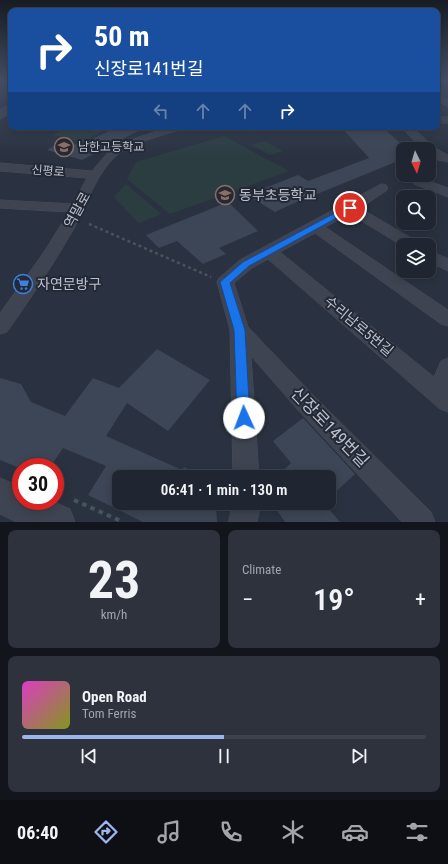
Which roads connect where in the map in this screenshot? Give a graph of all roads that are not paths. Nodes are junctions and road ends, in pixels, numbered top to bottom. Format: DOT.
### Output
graph roads {
  1 [pos="171,130"];
  2 [pos="410,130"];
  3 [pos="448,144"];
  4 [pos="442,160"];
  5 [pos="0,168"];
  6 [pos="96,175"];
  7 [pos="420,182"];
  8 [pos="382,188"];
  9 [pos="439,192"];
  10 [pos="0,204"];
  11 [pos="78,208"];
  12 [pos="350,208"];
  13 [pos="314,226"];
  14 [pos="401,238"];
  15 [pos="269,251"];
  16 [pos="436,259"];
  17 [pos="448,266"];
  18 [pos="448,320"];
  19 [pos="0,327"];
  20 [pos="240,330"];
  21 [pos="448,368"];
  22 [pos="444,399"];
  23 [pos="246,470"];
  24 [pos="0,496"];
  25 [pos="12,499"];
  26 [pos="246,510"];
  27 [pos="243,522"];
  28 [pos="421,522"];
  1 -- 6 [label="street, 역말로"];
  2 -- 4 [label="street"];
  3 -- 4 [label="street"];
  5 -- 6 [label="street, 신평로"];
  6 -- 11 [label="street, 역말로"];
  7 -- 9 [label="street"];
  8 -- 12 [label="street"];
  10 -- 11 [label="street"];
  11 -- 19 [label="street, 역말로"];
  12 -- 13 [label="street"];
  12 -- 14 [label="street"];
  13 -- 15 [label="street"];
  13 -- 18 [label="street"];
  15 -- 20 [label="street"];
  15 -- 22 [label="street, 수리남로5번길"];
  16 -- 17 [label="street"];
  20 -- 23 [label="street"];
  20 -- 28 [label="street, 신장로149번길"];
  21 -- 22 [label="street"];
  24 -- 25 [label="street"];
  26 -- 27 [label="street"];
}
